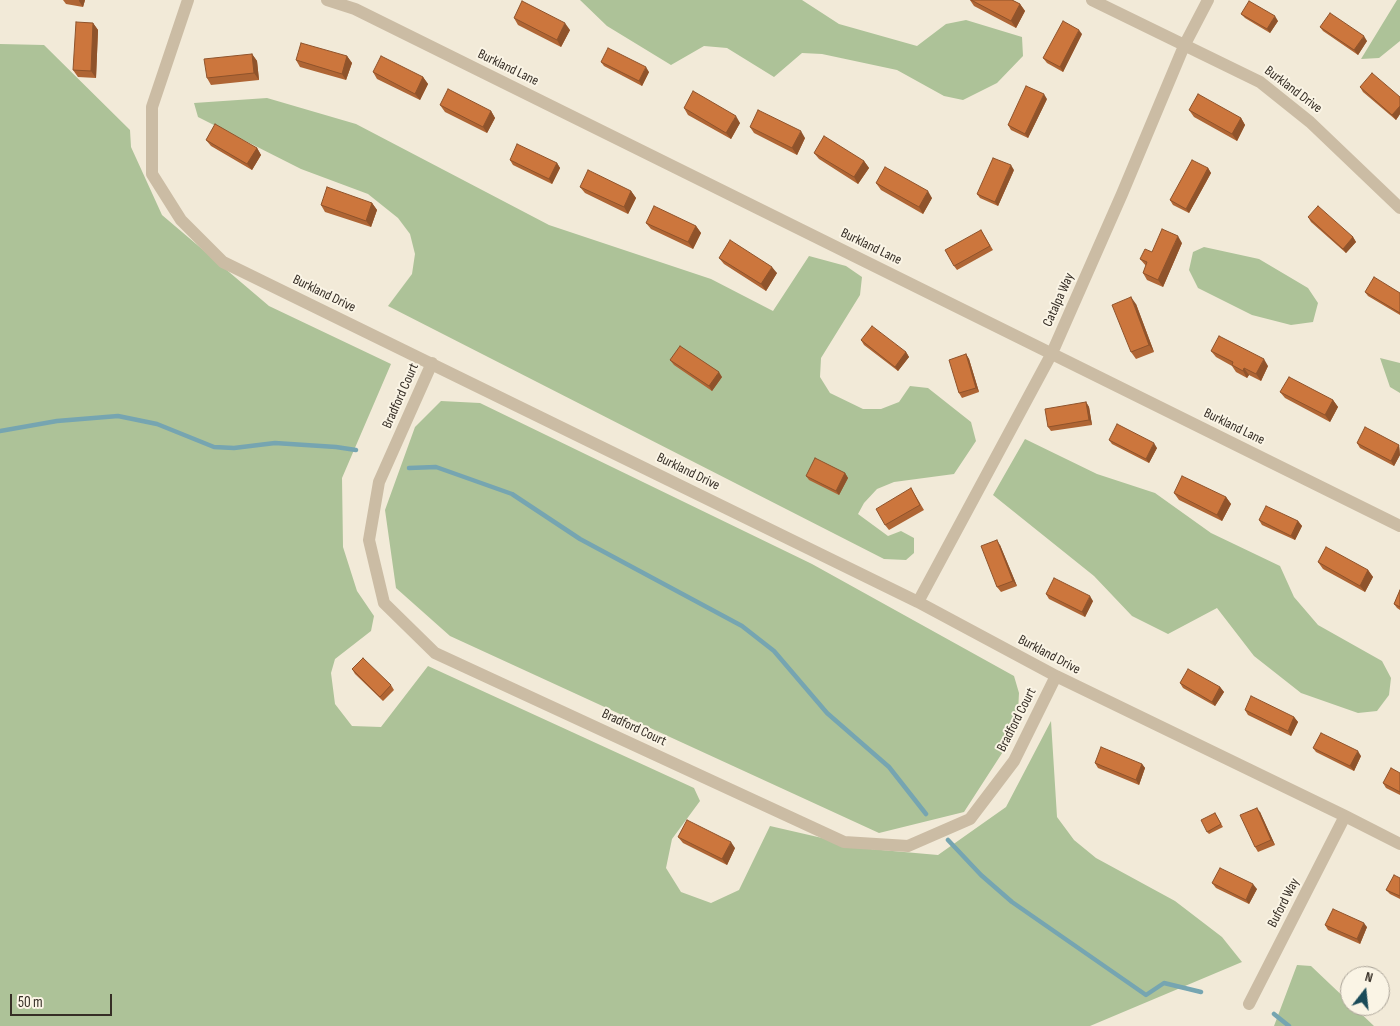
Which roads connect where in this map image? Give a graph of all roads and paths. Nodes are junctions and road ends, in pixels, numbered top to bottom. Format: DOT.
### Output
graph roads {
  1 [pos="188,0"];
  2 [pos="327,0"];
  3 [pos="1092,0"];
  4 [pos="1208,0"];
  5 [pos="1184,46"];
  6 [pos="1400,208"];
  7 [pos="1052,353"];
  8 [pos="432,363"];
  9 [pos="1400,526"];
  10 [pos="918,602"];
  11 [pos="1056,676"];
  12 [pos="1345,816"];
  13 [pos="1400,844"];
  14 [pos="1248,1004"];
  1 -- 8 [label="street, Burkland Drive"];
  2 -- 7 [label="street, Burkland Lane"];
  3 -- 5 [label="street, Burkland Drive"];
  4 -- 5 [label="street, Catalpa Way"];
  5 -- 6 [label="street, Burkland Drive"];
  5 -- 7 [label="street, Catalpa Way"];
  7 -- 9 [label="street, Burkland Lane"];
  7 -- 10 [label="street, Catalpa Way"];
  8 -- 10 [label="street, Burkland Drive"];
  8 -- 11 [label="street, Bradford Court"];
  10 -- 11 [label="street, Burkland Drive"];
  11 -- 12 [label="street, Burkland Drive"];
  12 -- 13 [label="street, Burkland Drive"];
  12 -- 14 [label="street, Buford Way"];
}
